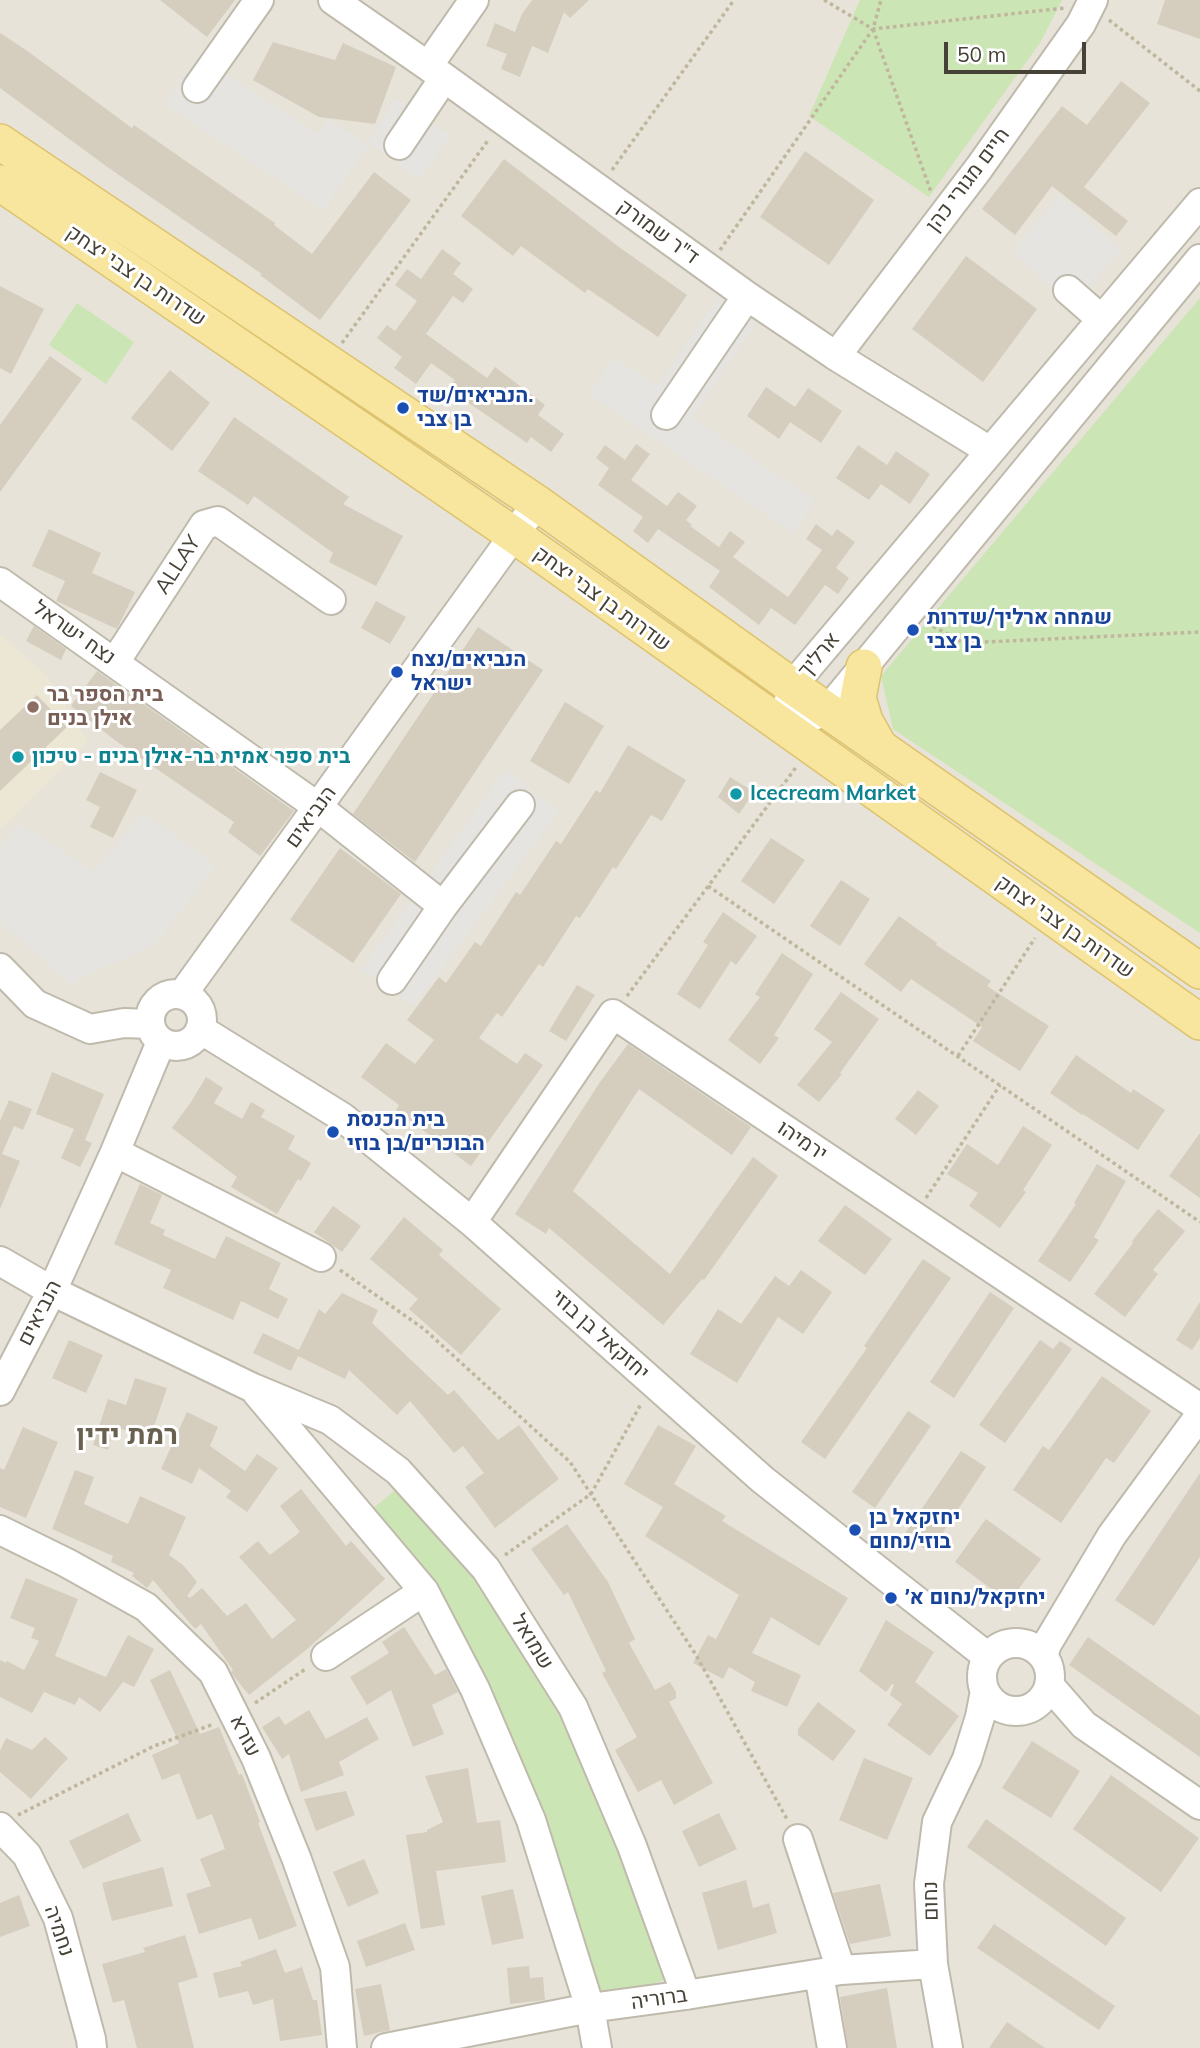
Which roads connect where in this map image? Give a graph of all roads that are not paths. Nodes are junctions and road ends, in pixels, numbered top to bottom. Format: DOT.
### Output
graph roads {
  1 [pos="259,0"];
  2 [pos="333,0"];
  3 [pos="474,0"];
  4 [pos="1092,3"];
  5 [pos="436,72"];
  6 [pos="197,88"];
  7 [pos="0,142"];
  8 [pos="399,145"];
  9 [pos="0,183"];
  10 [pos="1200,203"];
  11 [pos="1200,259"];
  12 [pos="1068,290"];
  13 [pos="747,296"];
  14 [pos="1101,319"];
  15 [pos="836,356"];
  16 [pos="666,415"];
  17 [pos="990,451"];
  18 [pos="537,503"];
  19 [pos="514,535"];
  20 [pos="0,582"];
  21 [pos="331,600"];
  22 [pos="115,662"];
  23 [pos="864,667"];
  24 [pos="792,686"];
  25 [pos="828,710"];
  26 [pos="797,738"];
  27 [pos="879,746"];
  28 [pos="520,805"];
  29 [pos="318,807"];
  30 [pos="443,906"];
  31 [pos="0,968"];
  32 [pos="1200,971"];
  33 [pos="392,980"];
  34 [pos="182,995"];
  35 [pos="1200,1022"];
  36 [pos="201,1029"];
  37 [pos="155,1033"];
  38 [pos="115,1152"];
  39 [pos="472,1222"];
  40 [pos="321,1257"];
  41 [pos="0,1261"];
  42 [pos="52,1291"];
  43 [pos="253,1388"];
  44 [pos="0,1391"];
  45 [pos="1200,1408"];
  46 [pos="1200,1415"];
  47 [pos="0,1530"];
  48 [pos="424,1591"];
  49 [pos="326,1656"];
  50 [pos="1043,1656"];
  51 [pos="988,1657"];
  52 [pos="1049,1685"];
  53 [pos="985,1691"];
  54 [pos="1019,1709"];
  55 [pos="1084,1725"];
  56 [pos="967,1759"];
  57 [pos="1200,1805"];
  58 [pos="6,1822"];
  59 [pos="798,1839"];
  60 [pos="933,1964"];
  61 [pos="830,1972"];
  62 [pos="686,1995"];
  63 [pos="590,2008"];
  64 [pos="92,2048"];
  65 [pos="342,2048"];
  66 [pos="386,2048"];
  67 [pos="597,2048"];
  68 [pos="832,2048"];
  69 [pos="948,2048"];
  1 -- 6 [label="street"];
  2 -- 5 [label="street, ד\"ר שמורק"];
  3 -- 5 [label="street"];
  4 -- 15 [label="street, חיים מגורי כהן"];
  5 -- 8 [label="street"];
  5 -- 13 [label="street, ד\"ר שמורק"];
  7 -- 18 [label="main road, שדרות בן צבי יצחק"];
  9 -- 19 [label="main road, שדרות בן צבי יצחק"];
  10 -- 14 [label="street, ארליך"];
  11 -- 23 [label="street, ארליך"];
  12 -- 14 [label="street"];
  13 -- 15 [label="street, ד\"ר שמורק"];
  13 -- 16 [label="street"];
  14 -- 17 [label="street, ארליך"];
  15 -- 17 [label="street, ד\"ר שמורק"];
  17 -- 24 [label="street, ארליך"];
  18 -- 19 [label="street, הנביאים"];
  18 -- 24 [label="main road, שדרות בן צבי יצחק"];
  19 -- 26 [label="main road, שדרות בן צבי יצחק"];
  19 -- 29 [label="street, הנביאים"];
  20 -- 22 [label="street, נצח ישראל"];
  21 -- 22 [label="street, ALLAY"];
  22 -- 29 [label="street, נצח ישראל"];
  23 -- 25 [label="street, ארליך"];
  23 -- 27 [label="main road"];
  24 -- 25 [label="main road, שדרות בן צבי יצחק"];
  24 -- 26 [label="street, ארליך"];
  25 -- 26 [label="street, ארליך"];
  25 -- 27 [label="main road, שדרות בן צבי יצחק"];
  26 -- 35 [label="main road, שדרות בן צבי יצחק"];
  27 -- 32 [label="main road, שדרות בן צבי יצחק"];
  28 -- 30 [label="street"];
  29 -- 30 [label="street, נצח ישראל"];
  29 -- 34 [label="street, הנביאים"];
  30 -- 33 [label="street"];
  31 -- 37 [label="street"];
  34 -- 36 [label="street"];
  34 -- 37 [label="street"];
  36 -- 37 [label="street"];
  36 -- 39 [label="street, יחזקאל בן בוזי"];
  37 -- 38 [label="street, הנביאים"];
  38 -- 40 [label="street"];
  38 -- 42 [label="street, הנביאים"];
  39 -- 45 [label="street, ירמיהו"];
  39 -- 51 [label="street, יחזקאל בן בוזי"];
  41 -- 42 [label="street, שמואל"];
  42 -- 43 [label="street, שמואל"];
  42 -- 44 [label="street, הנביאים"];
  43 -- 48 [label="street, שמואל"];
  43 -- 62 [label="street, שמואל"];
  46 -- 50 [label="street"];
  47 -- 65 [label="street, עזרא"];
  48 -- 49 [label="street"];
  48 -- 63 [label="street, שמואל"];
  50 -- 51 [label="street"];
  50 -- 52 [label="street"];
  51 -- 53 [label="street"];
  52 -- 54 [label="street"];
  52 -- 55 [label="street"];
  53 -- 54 [label="street"];
  53 -- 56 [label="street, נחום"];
  54 -- 55 [label="street"];
  54 -- 56 [label="street, נחום"];
  55 -- 57 [label="street"];
  56 -- 60 [label="street, נחום"];
  58 -- 64 [label="street, נחמיה"];
  59 -- 61 [label="street"];
  60 -- 61 [label="street, ברוריה"];
  60 -- 69 [label="street, נחום"];
  61 -- 62 [label="street, ברוריה"];
  61 -- 68 [label="street"];
  62 -- 63 [label="street, ברוריה"];
  63 -- 66 [label="street, ברוריה"];
  63 -- 67 [label="street, שמואל"];
}
